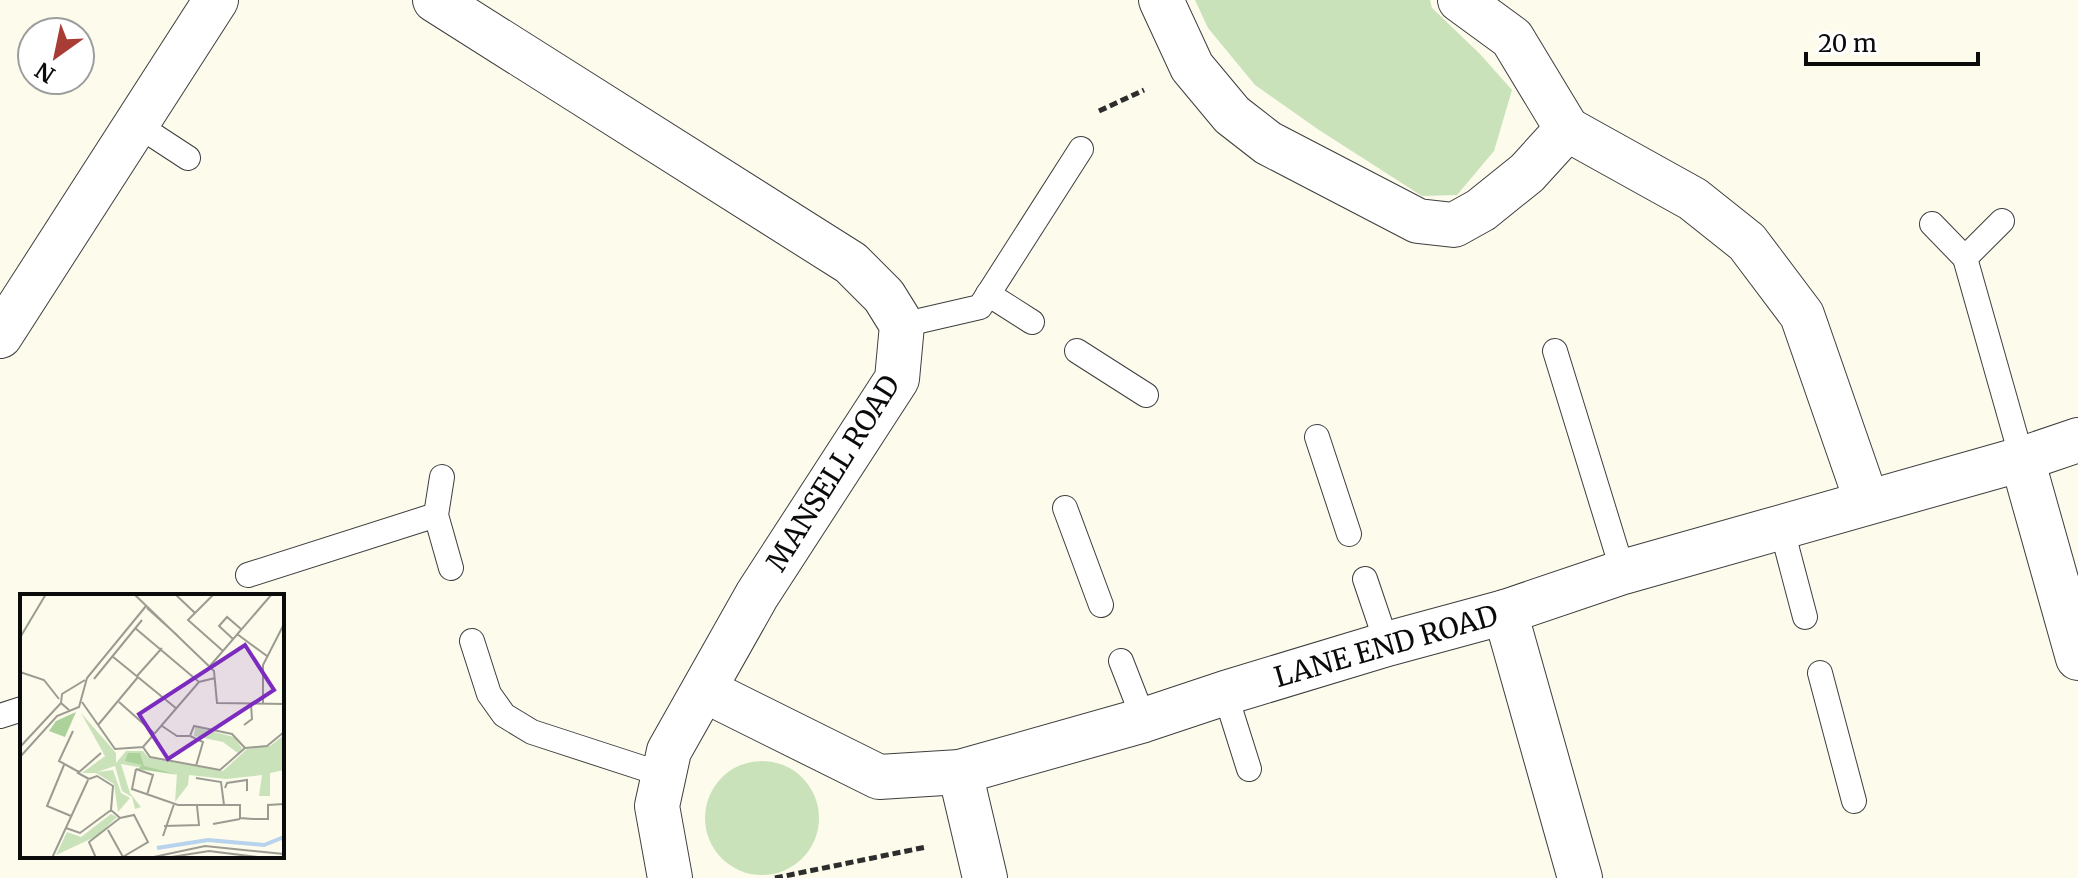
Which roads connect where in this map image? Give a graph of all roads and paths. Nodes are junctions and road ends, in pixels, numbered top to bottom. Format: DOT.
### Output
graph roads {
  1 [pos="216,0"];
  2 [pos="1161,0"];
  3 [pos="1460,0"];
  4 [pos="444,2"];
  5 [pos="136,124"];
  6 [pos="1567,129"];
  7 [pos="1081,149"];
  8 [pos="188,158"];
  9 [pos="2002,221"];
  10 [pos="1932,224"];
  11 [pos="1965,258"];
  12 [pos="988,294"];
  13 [pos="1032,322"];
  14 [pos="902,325"];
  15 [pos="0,336"];
  16 [pos="1077,351"];
  17 [pos="1555,351"];
  18 [pos="1146,395"];
  19 [pos="1317,437"];
  20 [pos="2078,440"];
  21 [pos="2022,459"];
  22 [pos="442,477"];
  23 [pos="1867,502"];
  24 [pos="1065,508"];
  25 [pos="436,515"];
  26 [pos="1781,526"];
  27 [pos="1349,534"];
  28 [pos="451,568"];
  29 [pos="1623,572"];
  30 [pos="248,575"];
  31 [pos="1365,579"];
  32 [pos="1101,605"];
  33 [pos="1505,612"];
  34 [pos="1805,617"];
  35 [pos="472,641"];
  36 [pos="1387,644"];
  37 [pos="2078,658"];
  38 [pos="1121,661"];
  39 [pos="1820,673"];
  40 [pos="704,690"];
  41 [pos="1225,693"];
  42 [pos="20,710"];
  43 [pos="0,716"];
  44 [pos="1144,720"];
  45 [pos="1249,769"];
  46 [pos="960,772"];
  47 [pos="664,775"];
  48 [pos="1854,801"];
  49 [pos="974,836"];
  50 [pos="670,878"];
  51 [pos="775,878"];
  52 [pos="985,878"];
  53 [pos="1580,878"];
  1 -- 5 [label="street"];
  2 -- 6 [label="street"];
  3 -- 6 [label="street"];
  4 -- 14 [label="street"];
  5 -- 8 [label="lane"];
  5 -- 15 [label="street"];
  6 -- 23 [label="street"];
  7 -- 12 [label="lane"];
  9 -- 11 [label="lane"];
  10 -- 11 [label="lane"];
  11 -- 21 [label="lane"];
  12 -- 13 [label="lane"];
  12 -- 14 [label="lane"];
  14 -- 40 [label="street, MANSELL ROAD"];
  16 -- 18 [label="lane"];
  17 -- 29 [label="lane"];
  19 -- 27 [label="lane"];
  20 -- 21 [label="street, LANE END ROAD"];
  21 -- 23 [label="street, LANE END ROAD"];
  21 -- 37 [label="street"];
  22 -- 25 [label="lane"];
  23 -- 26 [label="street, LANE END ROAD"];
  24 -- 32 [label="lane"];
  25 -- 28 [label="lane"];
  25 -- 30 [label="lane"];
  26 -- 29 [label="street, LANE END ROAD"];
  26 -- 34 [label="lane"];
  29 -- 33 [label="street, LANE END ROAD"];
  31 -- 36 [label="lane"];
  33 -- 36 [label="street, LANE END ROAD"];
  33 -- 53 [label="street"];
  35 -- 47 [label="lane"];
  36 -- 41 [label="street, LANE END ROAD"];
  38 -- 44 [label="lane"];
  39 -- 48 [label="lane"];
  40 -- 46 [label="street, LANE END ROAD"];
  40 -- 47 [label="street, MANSELL ROAD"];
  41 -- 44 [label="street, LANE END ROAD"];
  41 -- 45 [label="lane"];
  42 -- 43 [label="lane"];
  44 -- 46 [label="street, LANE END ROAD"];
  46 -- 49 [label="street"];
  47 -- 50 [label="street, MANSELL ROAD"];
  49 -- 51 [label="path"];
  49 -- 52 [label="street"];
}
